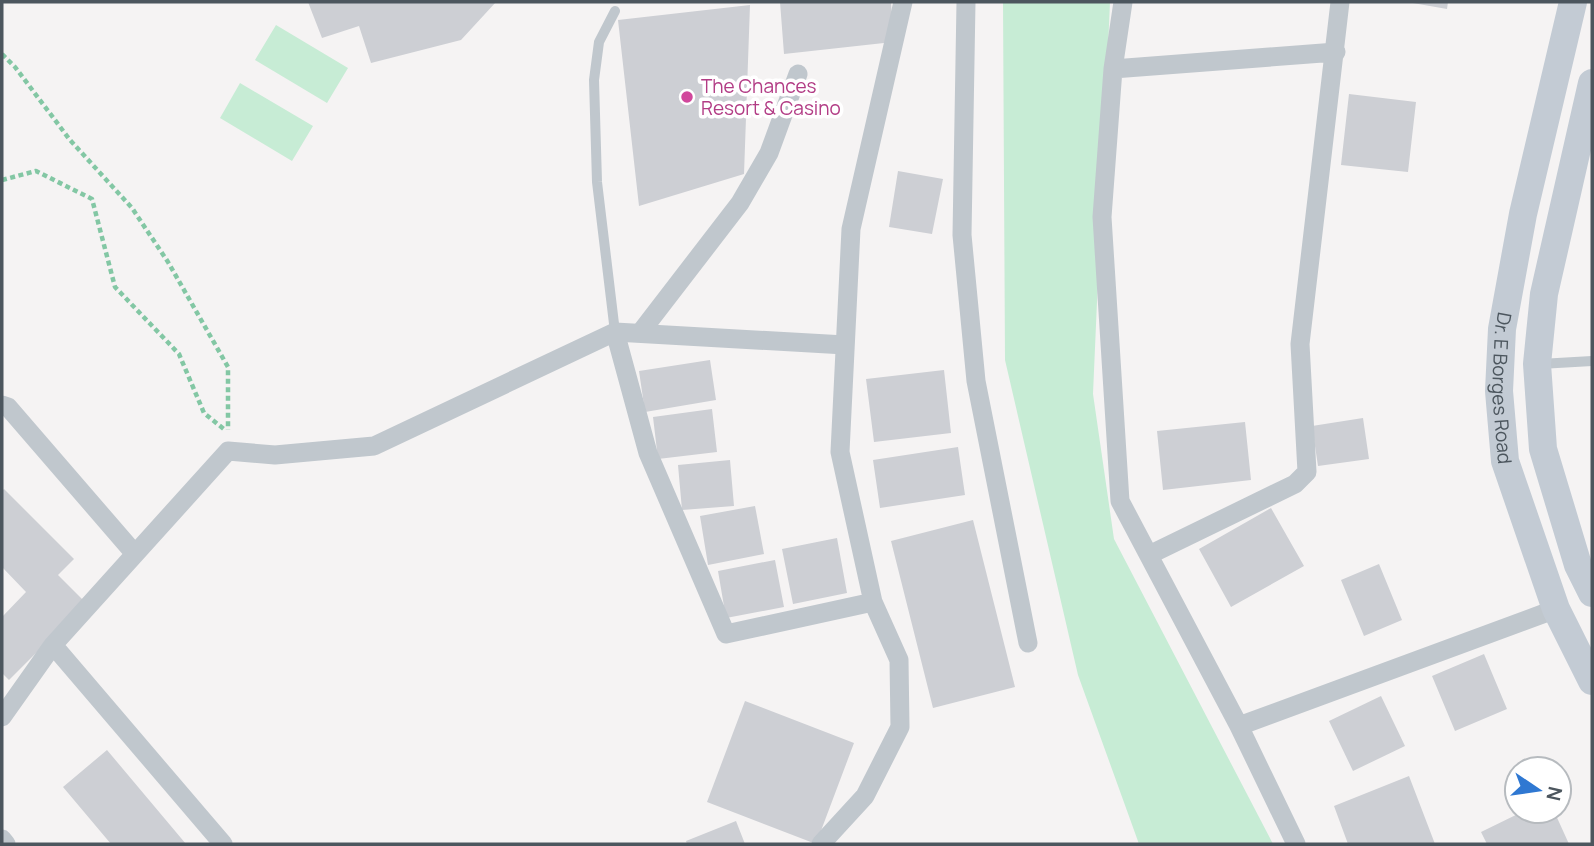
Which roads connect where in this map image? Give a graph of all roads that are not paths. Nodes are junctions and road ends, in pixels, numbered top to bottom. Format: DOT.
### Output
graph roads {
  1 [pos="903,2"];
  2 [pos="966,2"];
  3 [pos="1123,2"];
  4 [pos="1340,2"];
  5 [pos="1573,2"];
  6 [pos="615,11"];
  7 [pos="1336,52"];
  8 [pos="1113,69"];
  9 [pos="798,74"];
  10 [pos="1592,83"];
  11 [pos="615,332"];
  12 [pos="640,333"];
  13 [pos="845,345"];
  14 [pos="1592,362"];
  15 [pos="1537,364"];
  16 [pos="2,405"];
  17 [pos="135,554"];
  18 [pos="1149,555"];
  19 [pos="1592,593"];
  20 [pos="873,602"];
  21 [pos="1556,609"];
  22 [pos="1028,643"];
  23 [pos="53,645"];
  24 [pos="1592,681"];
  25 [pos="2,717"];
  26 [pos="1239,726"];
  27 [pos="2,839"];
  28 [pos="6,844"];
  29 [pos="223,844"];
  30 [pos="821,844"];
  31 [pos="1296,844"];
  1 -- 13 [label="street"];
  2 -- 22 [label="street"];
  3 -- 8 [label="street"];
  4 -- 7 [label="street"];
  5 -- 21 [label="main road, Dr. E Borges Road"];
  6 -- 11 [label="lane"];
  7 -- 8 [label="street"];
  7 -- 18 [label="street"];
  8 -- 18 [label="street"];
  9 -- 12 [label="street"];
  10 -- 15 [label="main road, Dr. E Borges Road"];
  11 -- 12 [label="street"];
  11 -- 17 [label="street"];
  11 -- 20 [label="street"];
  12 -- 13 [label="street"];
  13 -- 20 [label="street"];
  14 -- 15 [label="lane"];
  15 -- 19 [label="main road, Dr. E Borges Road"];
  16 -- 17 [label="street"];
  17 -- 23 [label="street"];
  18 -- 26 [label="street"];
  20 -- 30 [label="street"];
  21 -- 24 [label="main road, Dr. E Borges Road"];
  21 -- 26 [label="street"];
  23 -- 25 [label="street"];
  23 -- 29 [label="street"];
  26 -- 31 [label="street"];
  27 -- 28 [label="street"];
}
